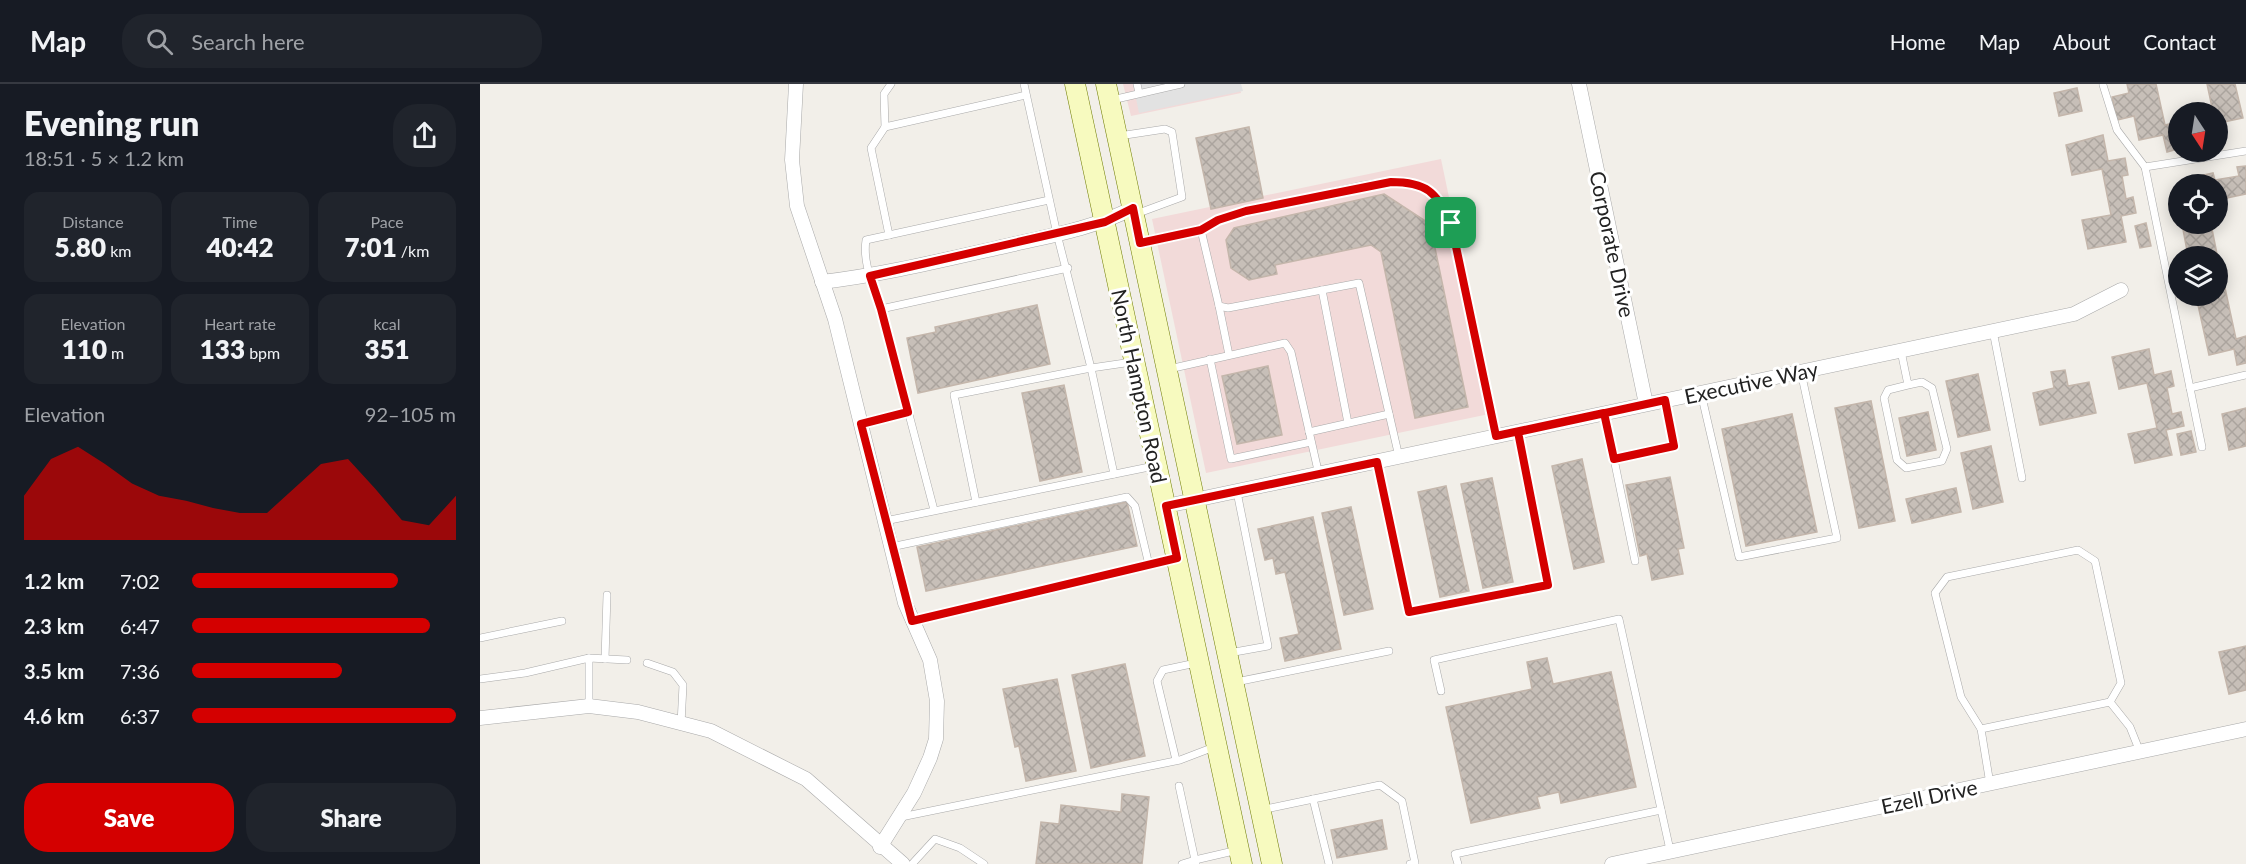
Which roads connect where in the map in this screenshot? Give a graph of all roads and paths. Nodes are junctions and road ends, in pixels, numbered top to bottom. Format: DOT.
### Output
graph roads {
  1 [pos="796,84"];
  2 [pos="891,84"];
  3 [pos="1024,84"];
  4 [pos="1076,84"];
  5 [pos="1137,84"];
  6 [pos="1181,84"];
  7 [pos="1579,84"];
  8 [pos="2103,85"];
  9 [pos="1108,92"];
  10 [pos="1139,93"];
  11 [pos="1026,95"];
  12 [pos="885,127"];
  13 [pos="1117,136"];
  14 [pos="2246,151"];
  15 [pos="2145,167"];
  16 [pos="1049,200"];
  17 [pos="1133,211"];
  18 [pos="1105,222"];
  19 [pos="1201,230"];
  20 [pos="1057,234"];
  21 [pos="889,235"];
  22 [pos="1140,243"];
  23 [pos="1068,268"];
  24 [pos="870,276"];
  25 [pos="822,282"];
  26 [pos="1322,290"];
  27 [pos="2121,290"];
  28 [pos="1219,306"];
  29 [pos="881,309"];
  30 [pos="1993,331"];
  31 [pos="1901,351"];
  32 [pos="1229,355"];
  33 [pos="1210,360"];
  34 [pos="1135,361"];
  35 [pos="1091,368"];
  36 [pos="1167,369"];
  37 [pos="1801,372"];
  38 [pos="2246,375"];
  39 [pos="1908,385"];
  40 [pos="2190,388"];
  41 [pos="1701,393"];
  42 [pos="1665,400"];
  43 [pos="1646,404"];
  44 [pos="908,412"];
  45 [pos="1604,413"];
  46 [pos="1389,414"];
  47 [pos="1348,423"];
  48 [pos="861,424"];
  49 [pos="1309,432"];
  50 [pos="1518,432"];
  51 [pos="1496,436"];
  52 [pos="1311,442"];
  53 [pos="2202,447"];
  54 [pos="1399,457"];
  55 [pos="1614,459"];
  56 [pos="1377,462"];
  57 [pos="1157,465"];
  58 [pos="1114,474"];
  59 [pos="1319,475"];
  60 [pos="2022,478"];
  61 [pos="1237,492"];
  62 [pos="976,502"];
  63 [pos="1195,502"];
  64 [pos="1166,506"];
  65 [pos="934,510"];
  66 [pos="885,521"];
  67 [pos="891,547"];
  68 [pos="1177,558"];
  69 [pos="1635,561"];
  70 [pos="1149,565"];
  71 [pos="607,594"];
  72 [pos="562,621"];
  73 [pos="912,621"];
  74 [pos="480,638"];
  75 [pos="1389,651"];
  76 [pos="1227,654"];
  77 [pos="589,658"];
  78 [pos="605,659"];
  79 [pos="627,660"];
  80 [pos="1199,662"];
  81 [pos="647,663"];
  82 [pos="480,679"];
  83 [pos="1233,683"];
  84 [pos="1441,691"];
  85 [pos="2110,702"];
  86 [pos="589,706"];
  87 [pos="480,718"];
  88 [pos="681,724"];
  89 [pos="1981,729"];
  90 [pos="2246,729"];
  91 [pos="1217,747"];
  92 [pos="2140,752"];
  93 [pos="1176,760"];
  94 [pos="1990,784"];
  95 [pos="1179,786"];
  96 [pos="1313,799"];
  97 [pos="1260,810"];
  98 [pos="1661,810"];
  99 [pos="898,818"];
  100 [pos="880,847"];
  101 [pos="1670,850"];
  102 [pos="1240,857"];
  103 [pos="1195,862"];
  104 [pos="903,864"];
  105 [pos="912,864"];
  106 [pos="984,864"];
  107 [pos="1182,864"];
  108 [pos="1272,864"];
  109 [pos="1329,864"];
  110 [pos="1410,864"];
  111 [pos="1458,864"];
  112 [pos="1612,864"];
  1 -- 25 [label="street"];
  2 -- 12 [label="lane"];
  3 -- 11 [label="lane"];
  4 -- 18 [label="main road, North Hampton Road"];
  5 -- 10 [label="lane"];
  6 -- 10 [label="lane"];
  7 -- 43 [label="street, Corporate Drive"];
  8 -- 15 [label="lane"];
  9 -- 10 [label="lane"];
  9 -- 13 [label="main road, North Hampton Road"];
  11 -- 12 [label="lane"];
  11 -- 16 [label="lane"];
  12 -- 21 [label="lane"];
  13 -- 17 [label="main road, North Hampton Road"];
  13 -- 17 [label="lane"];
  14 -- 15 [label="lane"];
  15 -- 40 [label="lane"];
  16 -- 20 [label="lane"];
  16 -- 21 [label="lane"];
  17 -- 18 [label="street"];
  17 -- 22 [label="main road, North Hampton Road"];
  18 -- 20 [label="street"];
  18 -- 34 [label="main road, North Hampton Road"];
  19 -- 22 [label="lane"];
  19 -- 28 [label="lane"];
  19 -- 51 [label="lane"];
  20 -- 23 [label="lane"];
  20 -- 24 [label="street"];
  21 -- 24 [label="lane"];
  22 -- 36 [label="main road, North Hampton Road"];
  23 -- 29 [label="lane"];
  23 -- 35 [label="lane"];
  24 -- 25 [label="street"];
  24 -- 29 [label="lane"];
  25 -- 48 [label="street"];
  26 -- 28 [label="lane"];
  26 -- 46 [label="lane"];
  26 -- 47 [label="lane"];
  27 -- 30 [label="street, Executive Way"];
  28 -- 32 [label="lane"];
  29 -- 44 [label="lane"];
  30 -- 31 [label="street, Executive Way"];
  30 -- 60 [label="lane"];
  31 -- 37 [label="street, Executive Way"];
  31 -- 39 [label="lane"];
  32 -- 33 [label="lane"];
  32 -- 49 [label="lane"];
  33 -- 36 [label="lane"];
  33 -- 52 [label="lane"];
  34 -- 35 [label="lane"];
  34 -- 57 [label="main road, North Hampton Road"];
  35 -- 58 [label="lane"];
  35 -- 62 [label="lane"];
  36 -- 63 [label="main road, North Hampton Road"];
  37 -- 41 [label="street, Executive Way"];
  37 -- 41 [label="lane"];
  38 -- 40 [label="lane"];
  39 -- 39 [label="lane"];
  40 -- 53 [label="lane"];
  41 -- 42 [label="street, Executive Way"];
  42 -- 43 [label="street, Executive Way"];
  42 -- 55 [label="lane"];
  43 -- 45 [label="street, Executive Way"];
  44 -- 48 [label="lane"];
  44 -- 65 [label="lane"];
  45 -- 50 [label="street, Executive Way"];
  45 -- 55 [label="lane"];
  46 -- 47 [label="lane"];
  46 -- 54 [label="lane"];
  47 -- 49 [label="lane"];
  48 -- 66 [label="street"];
  49 -- 52 [label="lane"];
  50 -- 51 [label="street, Executive Way"];
  50 -- 56 [label="lane"];
  51 -- 54 [label="street, Executive Way"];
  52 -- 59 [label="lane"];
  54 -- 56 [label="street, Executive Way"];
  55 -- 69 [label="lane"];
  56 -- 59 [label="street, Executive Way"];
  57 -- 58 [label="lane"];
  57 -- 64 [label="main road, North Hampton Road"];
  58 -- 62 [label="lane"];
  59 -- 61 [label="street, Executive Way"];
  61 -- 63 [label="street, Executive Way"];
  61 -- 76 [label="lane"];
  62 -- 65 [label="lane"];
  63 -- 64 [label="street, Executive Way"];
  63 -- 76 [label="main road, North Hampton Road"];
  64 -- 68 [label="main road, North Hampton Road"];
  65 -- 66 [label="lane"];
  66 -- 67 [label="street"];
  67 -- 70 [label="lane"];
  67 -- 73 [label="street"];
  68 -- 70 [label="lane"];
  68 -- 80 [label="main road, North Hampton Road"];
  70 -- 73 [label="lane"];
  71 -- 78 [label="lane"];
  72 -- 74 [label="lane"];
  73 -- 99 [label="street"];
  75 -- 83 [label="lane"];
  76 -- 83 [label="main road, North Hampton Road"];
  77 -- 78 [label="lane"];
  77 -- 82 [label="lane"];
  77 -- 86 [label="lane"];
  78 -- 79 [label="lane"];
  80 -- 91 [label="main road, North Hampton Road"];
  80 -- 93 [label="lane"];
  81 -- 88 [label="lane"];
  83 -- 97 [label="main road, North Hampton Road"];
  84 -- 98 [label="lane"];
  85 -- 89 [label="lane"];
  85 -- 89 [label="lane"];
  85 -- 92 [label="lane"];
  86 -- 87 [label="street"];
  86 -- 88 [label="street"];
  88 -- 100 [label="street"];
  89 -- 94 [label="lane"];
  90 -- 92 [label="street, Ezell Drive"];
  91 -- 93 [label="lane"];
  91 -- 102 [label="main road, North Hampton Road"];
  92 -- 94 [label="street, Ezell Drive"];
  93 -- 99 [label="lane"];
  94 -- 101 [label="street, Ezell Drive"];
  95 -- 103 [label="lane"];
  96 -- 97 [label="lane"];
  96 -- 109 [label="lane"];
  96 -- 110 [label="lane"];
  97 -- 108 [label="main road, North Hampton Road"];
  98 -- 101 [label="lane"];
  98 -- 111 [label="lane"];
  99 -- 100 [label="street"];
  100 -- 104 [label="street"];
  101 -- 112 [label="street, Ezell Drive"];
  102 -- 103 [label="lane"];
  103 -- 107 [label="lane"];
  105 -- 106 [label="lane"];
}
